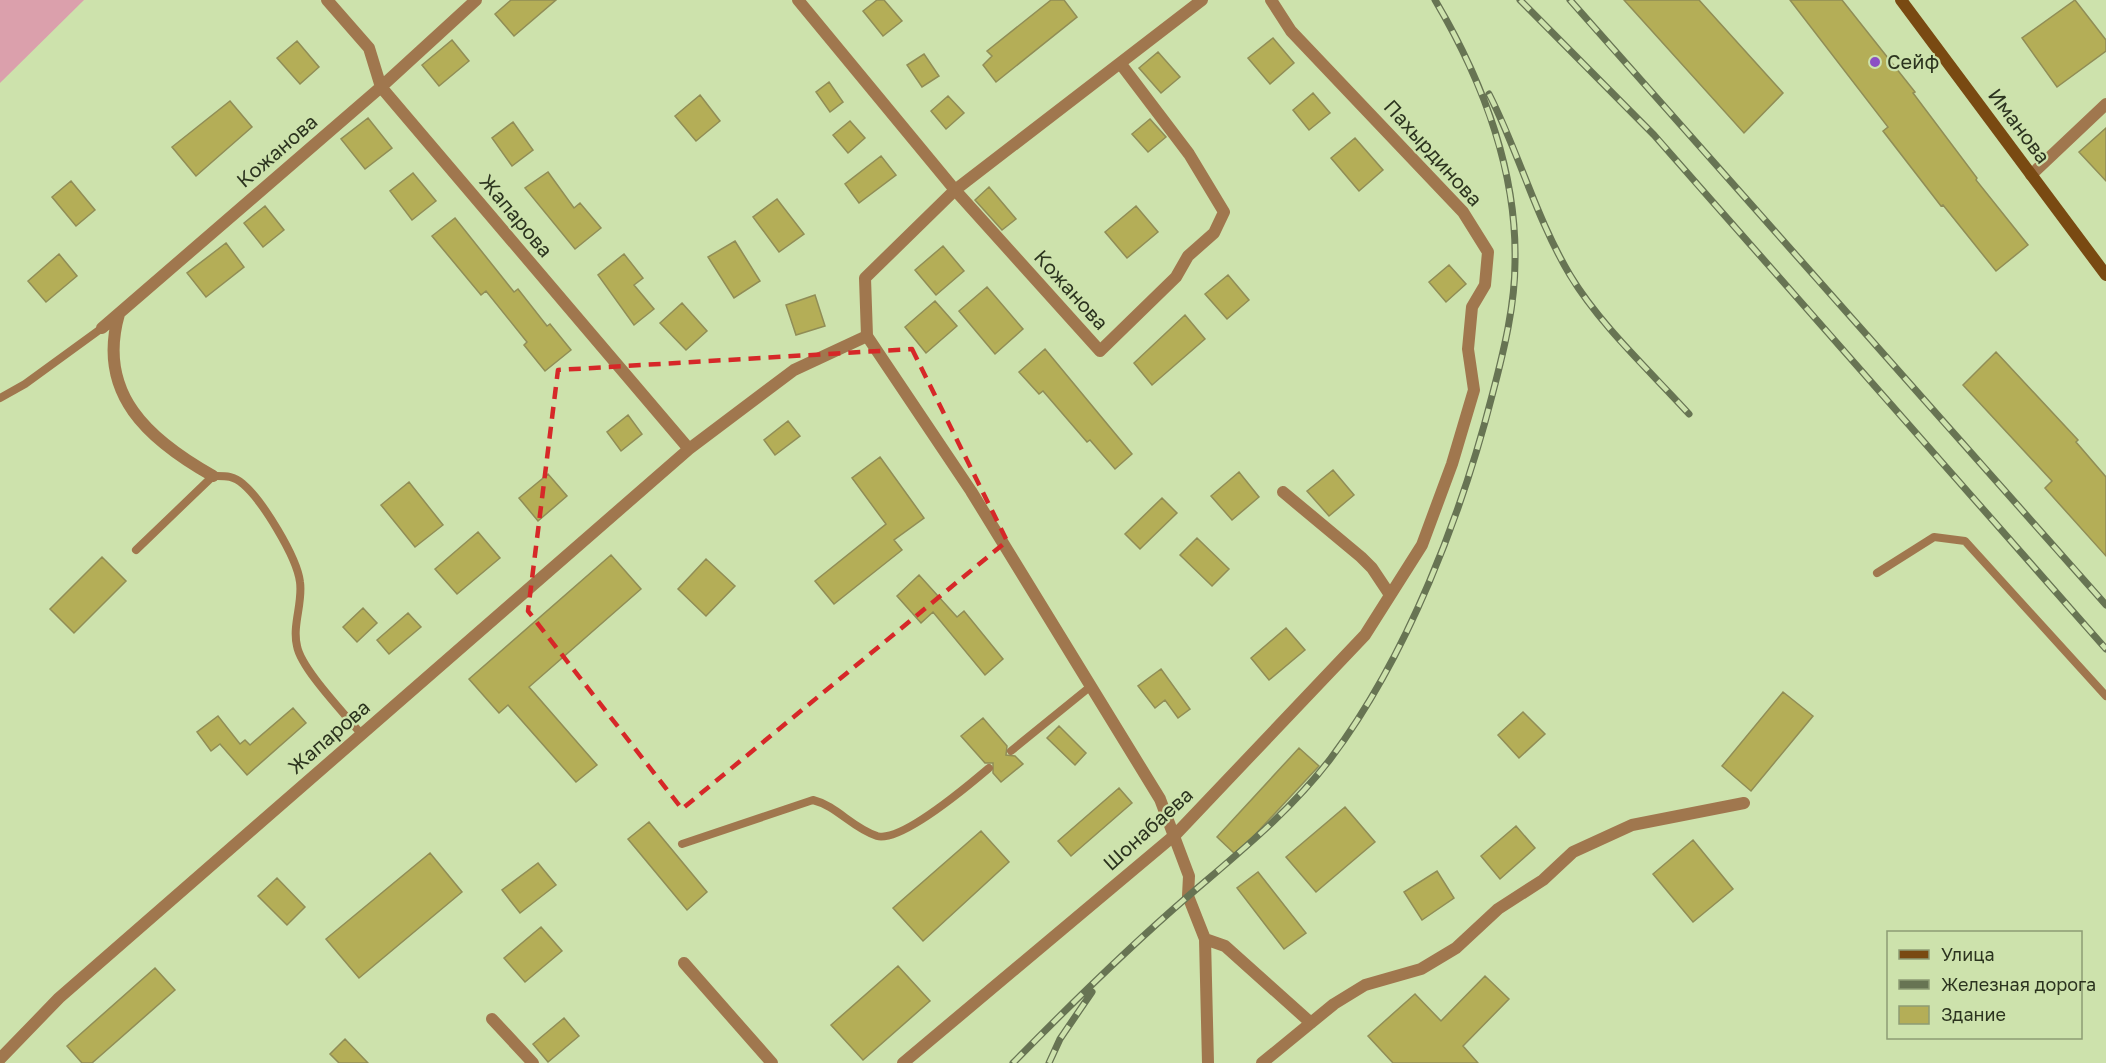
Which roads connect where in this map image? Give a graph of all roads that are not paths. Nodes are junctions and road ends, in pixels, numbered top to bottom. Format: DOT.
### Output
graph roads {
  1 [pos="327,0"];
  2 [pos="476,0"];
  3 [pos="798,0"];
  4 [pos="1202,0"];
  5 [pos="1271,0"];
  6 [pos="1901,0"];
  7 [pos="1120,63"];
  8 [pos="381,87"];
  9 [pos="2106,104"];
  10 [pos="2031,175"];
  11 [pos="955,190"];
  12 [pos="2106,275"];
  13 [pos="119,313"];
  14 [pos="102,328"];
  15 [pos="867,336"];
  16 [pos="0,398"];
  17 [pos="689,449"];
  18 [pos="1452,464"];
  19 [pos="213,476"];
  20 [pos="1283,492"];
  21 [pos="136,550"];
  22 [pos="1877,573"];
  23 [pos="1390,595"];
  24 [pos="1091,686"];
  25 [pos="2106,696"];
  26 [pos="362,735"];
  27 [pos="1011,751"];
  28 [pos="989,768"];
  29 [pos="1744,803"];
  30 [pos="1176,834"];
  31 [pos="682,844"];
  32 [pos="1205,939"];
  33 [pos="684,963"];
  34 [pos="492,1019"];
  35 [pos="1311,1023"];
  36 [pos="0,1059"];
  37 [pos="533,1063"];
  38 [pos="772,1063"];
  39 [pos="903,1063"];
  40 [pos="1208,1063"];
  41 [pos="1262,1063"];
  1 -- 8 [label="street, Жапарова"];
  2 -- 8 [label="street, Кожанова"];
  3 -- 11 [label="street, Кожанова"];
  4 -- 7 [label="street"];
  5 -- 18 [label="street, Пахырдинова"];
  6 -- 10 [label="main road, Иманова"];
  7 -- 11 [label="street"];
  7 -- 11 [label="street, Кожанова"];
  8 -- 13 [label="street, Кожанова"];
  8 -- 17 [label="street, Жапарова"];
  9 -- 10 [label="street"];
  10 -- 12 [label="main road, Иманова"];
  11 -- 15 [label="street"];
  13 -- 14 [label="street, Кожанова"];
  13 -- 19 [label="street"];
  14 -- 16 [label="lane"];
  15 -- 17 [label="street, Жапарова"];
  15 -- 24 [label="street"];
  17 -- 26 [label="street, Жапарова"];
  18 -- 23 [label="street, Шонабаева"];
  19 -- 21 [label="lane"];
  19 -- 26 [label="lane"];
  20 -- 23 [label="street"];
  22 -- 25 [label="lane"];
  23 -- 30 [label="street, Шонабаева"];
  24 -- 27 [label="lane"];
  24 -- 30 [label="street"];
  26 -- 36 [label="street, Жапарова"];
  28 -- 31 [label="lane"];
  29 -- 35 [label="street"];
  30 -- 32 [label="street"];
  30 -- 39 [label="street, Шонабаева"];
  32 -- 35 [label="street"];
  32 -- 40 [label="street"];
  33 -- 38 [label="street"];
  34 -- 37 [label="street"];
  35 -- 41 [label="street"];
}
